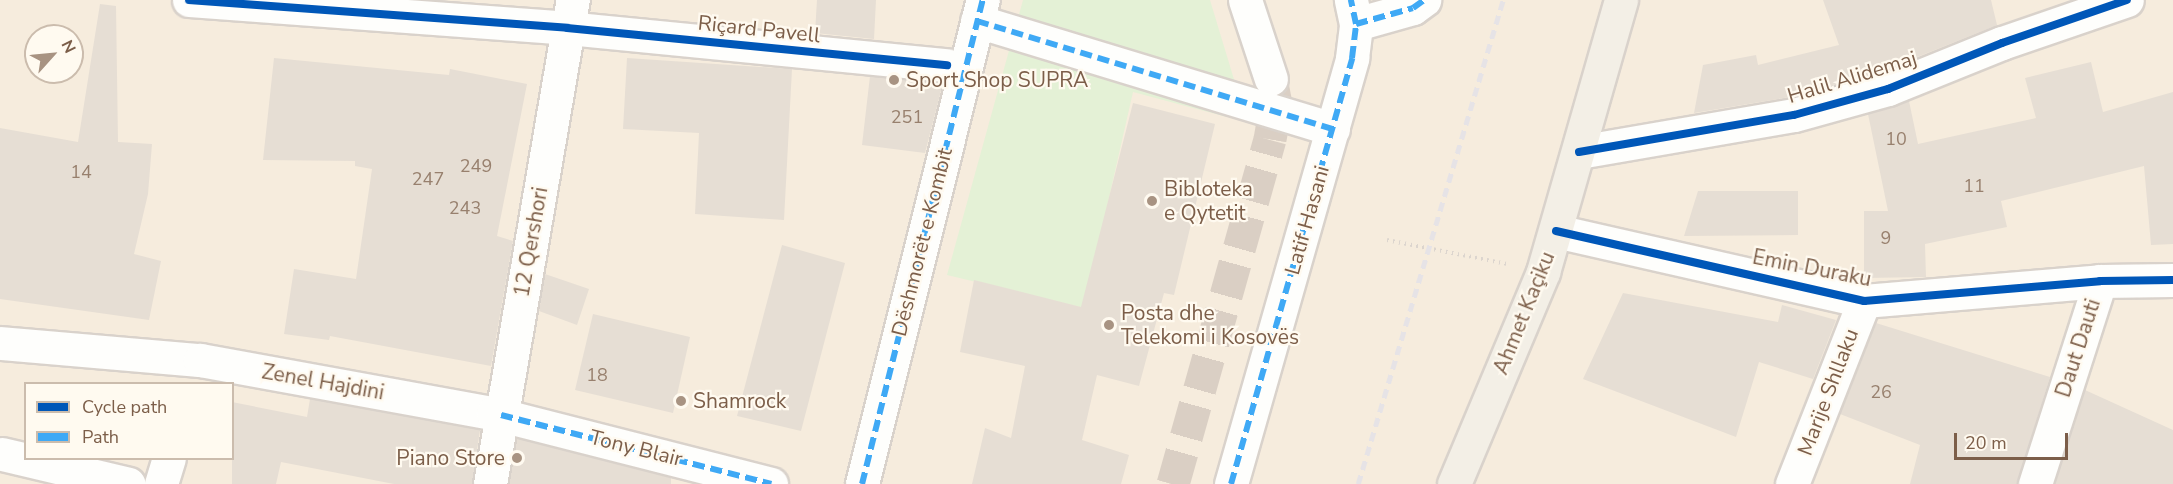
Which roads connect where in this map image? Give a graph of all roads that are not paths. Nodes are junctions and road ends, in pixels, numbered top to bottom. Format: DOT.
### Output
graph roads {
  1 [pos="189,0"];
  2 [pos="1245,0"];
  3 [pos="1424,0"];
  4 [pos="1621,0"];
  5 [pos="2127,0"];
  6 [pos="980,10"];
  7 [pos="1354,12"];
  8 [pos="570,14"];
  9 [pos="947,65"];
  10 [pos="1271,79"];
  11 [pos="1333,129"];
  12 [pos="1579,152"];
  13 [pos="1556,231"];
  14 [pos="2173,280"];
  15 [pos="2100,281"];
  16 [pos="1864,301"];
  17 [pos="0,343"];
  18 [pos="196,372"];
  19 [pos="501,415"];
  20 [pos="2,454"];
  21 [pos="24,459"];
  22 [pos="27,460"];
  23 [pos="169,460"];
  24 [pos="129,484"];
  25 [pos="161,484"];
  26 [pos="490,484"];
  27 [pos="771,484"];
  28 [pos="862,484"];
  29 [pos="1231,484"];
  30 [pos="1454,484"];
  31 [pos="1792,484"];
  32 [pos="2035,484"];
  1 -- 8 [label="street, Riçard Pavell"];
  2 -- 10 [label="street"];
  3 -- 7 [label="street, Latif Hasani"];
  4 -- 12 [label="main road, Ahmet Kaçiku"];
  5 -- 12 [label="street, Halil Alidemaj"];
  6 -- 11 [label="street"];
  6 -- 28 [label="street, Dëshmorët e Kombit"];
  7 -- 11 [label="street, Latif Hasani"];
  8 -- 9 [label="street, Riçard Pavell"];
  8 -- 19 [label="street, 12 Qershori"];
  11 -- 29 [label="street, Latif Hasani"];
  12 -- 13 [label="main road, Ahmet Kaçiku"];
  13 -- 16 [label="street, Emin Duraku"];
  13 -- 30 [label="main road, Ahmet Kaçiku"];
  14 -- 15 [label="street, Emin Duraku"];
  15 -- 16 [label="street, Emin Duraku"];
  15 -- 32 [label="street, Daut Dauti"];
  16 -- 31 [label="street, Marije Shllaku"];
  17 -- 18 [label="street, Zenel Hajdini"];
  18 -- 19 [label="street, Zenel Hajdini"];
  19 -- 26 [label="street, 12 Qershori"];
  19 -- 27 [label="street, Tony Blair"];
  20 -- 21 [label="street"];
  22 -- 24 [label="street"];
  23 -- 25 [label="street"];
}
